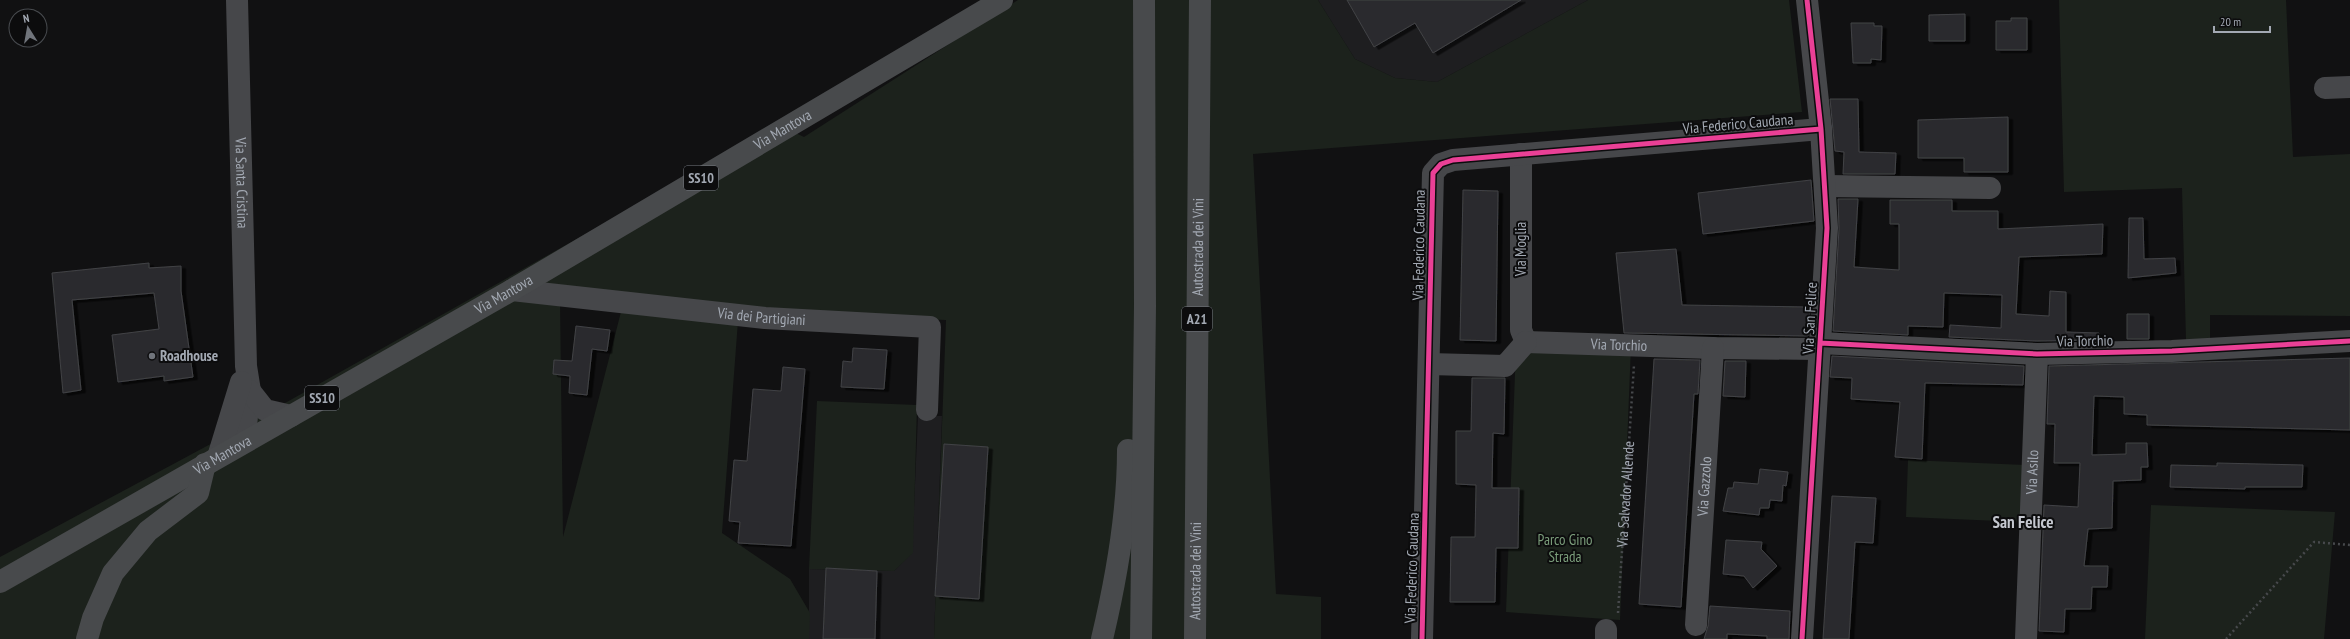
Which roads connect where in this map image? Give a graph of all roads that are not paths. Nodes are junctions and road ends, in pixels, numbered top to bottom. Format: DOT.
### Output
graph roads {
  1 [pos="237,0"];
  2 [pos="1002,0"];
  3 [pos="1144,0"];
  4 [pos="1200,0"];
  5 [pos="1807,0"];
  6 [pos="2350,87"];
  7 [pos="2325,88"];
  8 [pos="1821,129"];
  9 [pos="1521,154"];
  10 [pos="1825,186"];
  11 [pos="1990,188"];
  12 [pos="512,290"];
  13 [pos="1145,306"];
  14 [pos="2350,341"];
  15 [pos="1526,342"];
  16 [pos="1820,346"];
  17 [pos="1712,348"];
  18 [pos="2037,354"];
  19 [pos="1429,364"];
  20 [pos="246,366"];
  21 [pos="250,390"];
  22 [pos="927,410"];
  23 [pos="291,416"];
  24 [pos="244,442"];
  25 [pos="211,461"];
  26 [pos="0,582"];
  27 [pos="1109,612"];
  28 [pos="1696,624"];
  29 [pos="87,639"];
  30 [pos="1102,639"];
  31 [pos="1107,639"];
  32 [pos="1141,639"];
  33 [pos="1195,639"];
  34 [pos="1422,639"];
  35 [pos="1802,639"];
  36 [pos="2026,639"];
  1 -- 20 [label="street, Via Santa Cristina"];
  2 -- 12 [label="main road, Via Mantova / SS10"];
  3 -- 13 [label="main road"];
  4 -- 33 [label="main road, Autostrada dei Vini / A21"];
  5 -- 8 [label="street, Via San Felice"];
  6 -- 7 [label="street"];
  8 -- 9 [label="street, Via Federico Caudana"];
  8 -- 10 [label="street, Via San Felice"];
  9 -- 15 [label="street, Via Moglia"];
  9 -- 19 [label="street, Via Federico Caudana"];
  10 -- 11 [label="street"];
  10 -- 16 [label="street, Via San Felice"];
  12 -- 22 [label="street, Via dei Partigiani"];
  12 -- 23 [label="main road, Via Mantova / SS10"];
  13 -- 27 [label="main road"];
  13 -- 32 [label="main road"];
  14 -- 18 [label="street, Via Torchio"];
  15 -- 17 [label="street, Via Torchio"];
  15 -- 19 [label="street"];
  16 -- 17 [label="street, Via Torchio"];
  16 -- 18 [label="street, Via Torchio"];
  16 -- 35 [label="street, Via San Felice"];
  17 -- 28 [label="street, Via Gazzolo"];
  18 -- 36 [label="street, Via Asilo"];
  19 -- 34 [label="street, Via Federico Caudana"];
  20 -- 21 [label="street, Via Santa Cristina"];
  20 -- 25 [label="street, Via Santa Cristina"];
  21 -- 23 [label="street, Via Santa Cristina"];
  21 -- 24 [label="street, Via Santa Cristina"];
  23 -- 24 [label="main road, Via Mantova / SS10"];
  24 -- 25 [label="main road, Via Mantova / SS10"];
  25 -- 26 [label="main road, Via Mantova / SS10"];
  25 -- 29 [label="main road"];
  27 -- 30 [label="main road"];
  27 -- 31 [label="street"];
}
